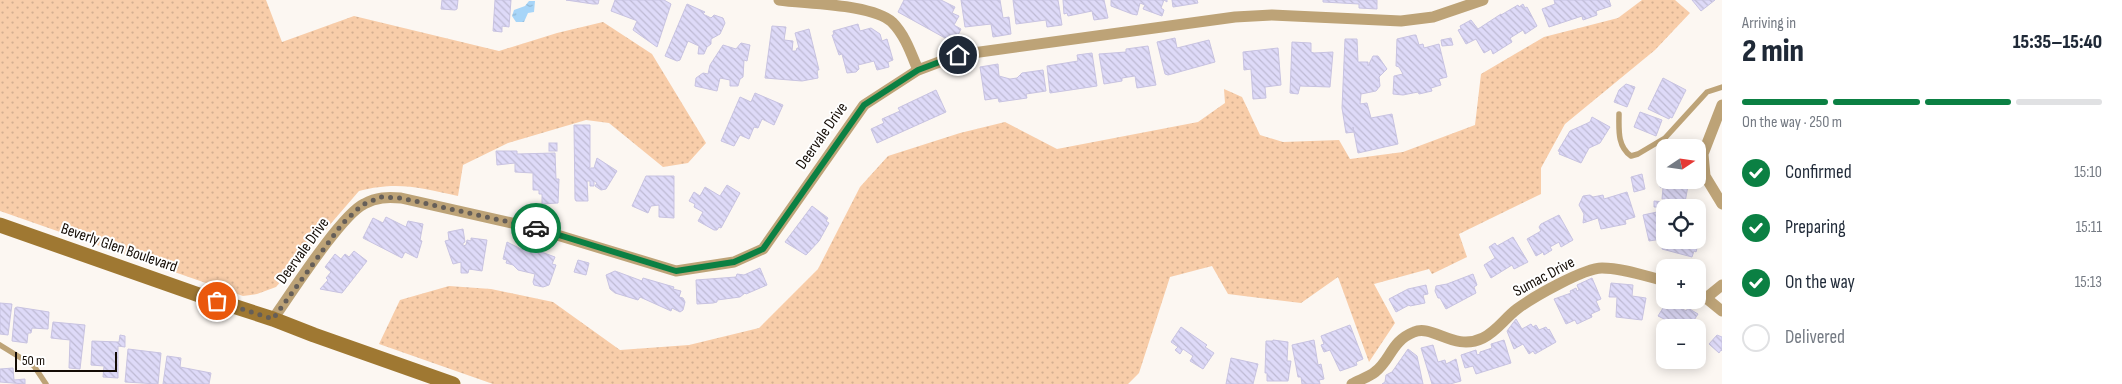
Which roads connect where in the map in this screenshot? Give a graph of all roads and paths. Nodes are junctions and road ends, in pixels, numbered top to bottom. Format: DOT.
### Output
graph roads {
  1 [pos="779,0"];
  2 [pos="1483,0"];
  3 [pos="918,70"];
  4 [pos="1722,87"];
  5 [pos="1722,105"];
  6 [pos="1619,114"];
  7 [pos="1722,204"];
  8 [pos="0,224"];
  9 [pos="1656,279"];
  10 [pos="1722,285"];
  11 [pos="1706,294"];
  12 [pos="1706,299"];
  13 [pos="1722,311"];
  14 [pos="273,319"];
  15 [pos="0,345"];
  16 [pos="46,384"];
  17 [pos="453,384"];
  18 [pos="1352,384"];
  1 -- 3 [label="street"];
  2 -- 3 [label="street, Deervale Drive"];
  3 -- 14 [label="street, Deervale Drive"];
  4 -- 6 [label="lane"];
  5 -- 7 [label="street"];
  8 -- 14 [label="main road, Beverly Glen Boulevard"];
  9 -- 18 [label="street, Sumac Drive"];
  10 -- 11 [label="street"];
  12 -- 13 [label="street"];
  14 -- 17 [label="main road, Beverly Glen Boulevard"];
  15 -- 16 [label="lane"];
}
